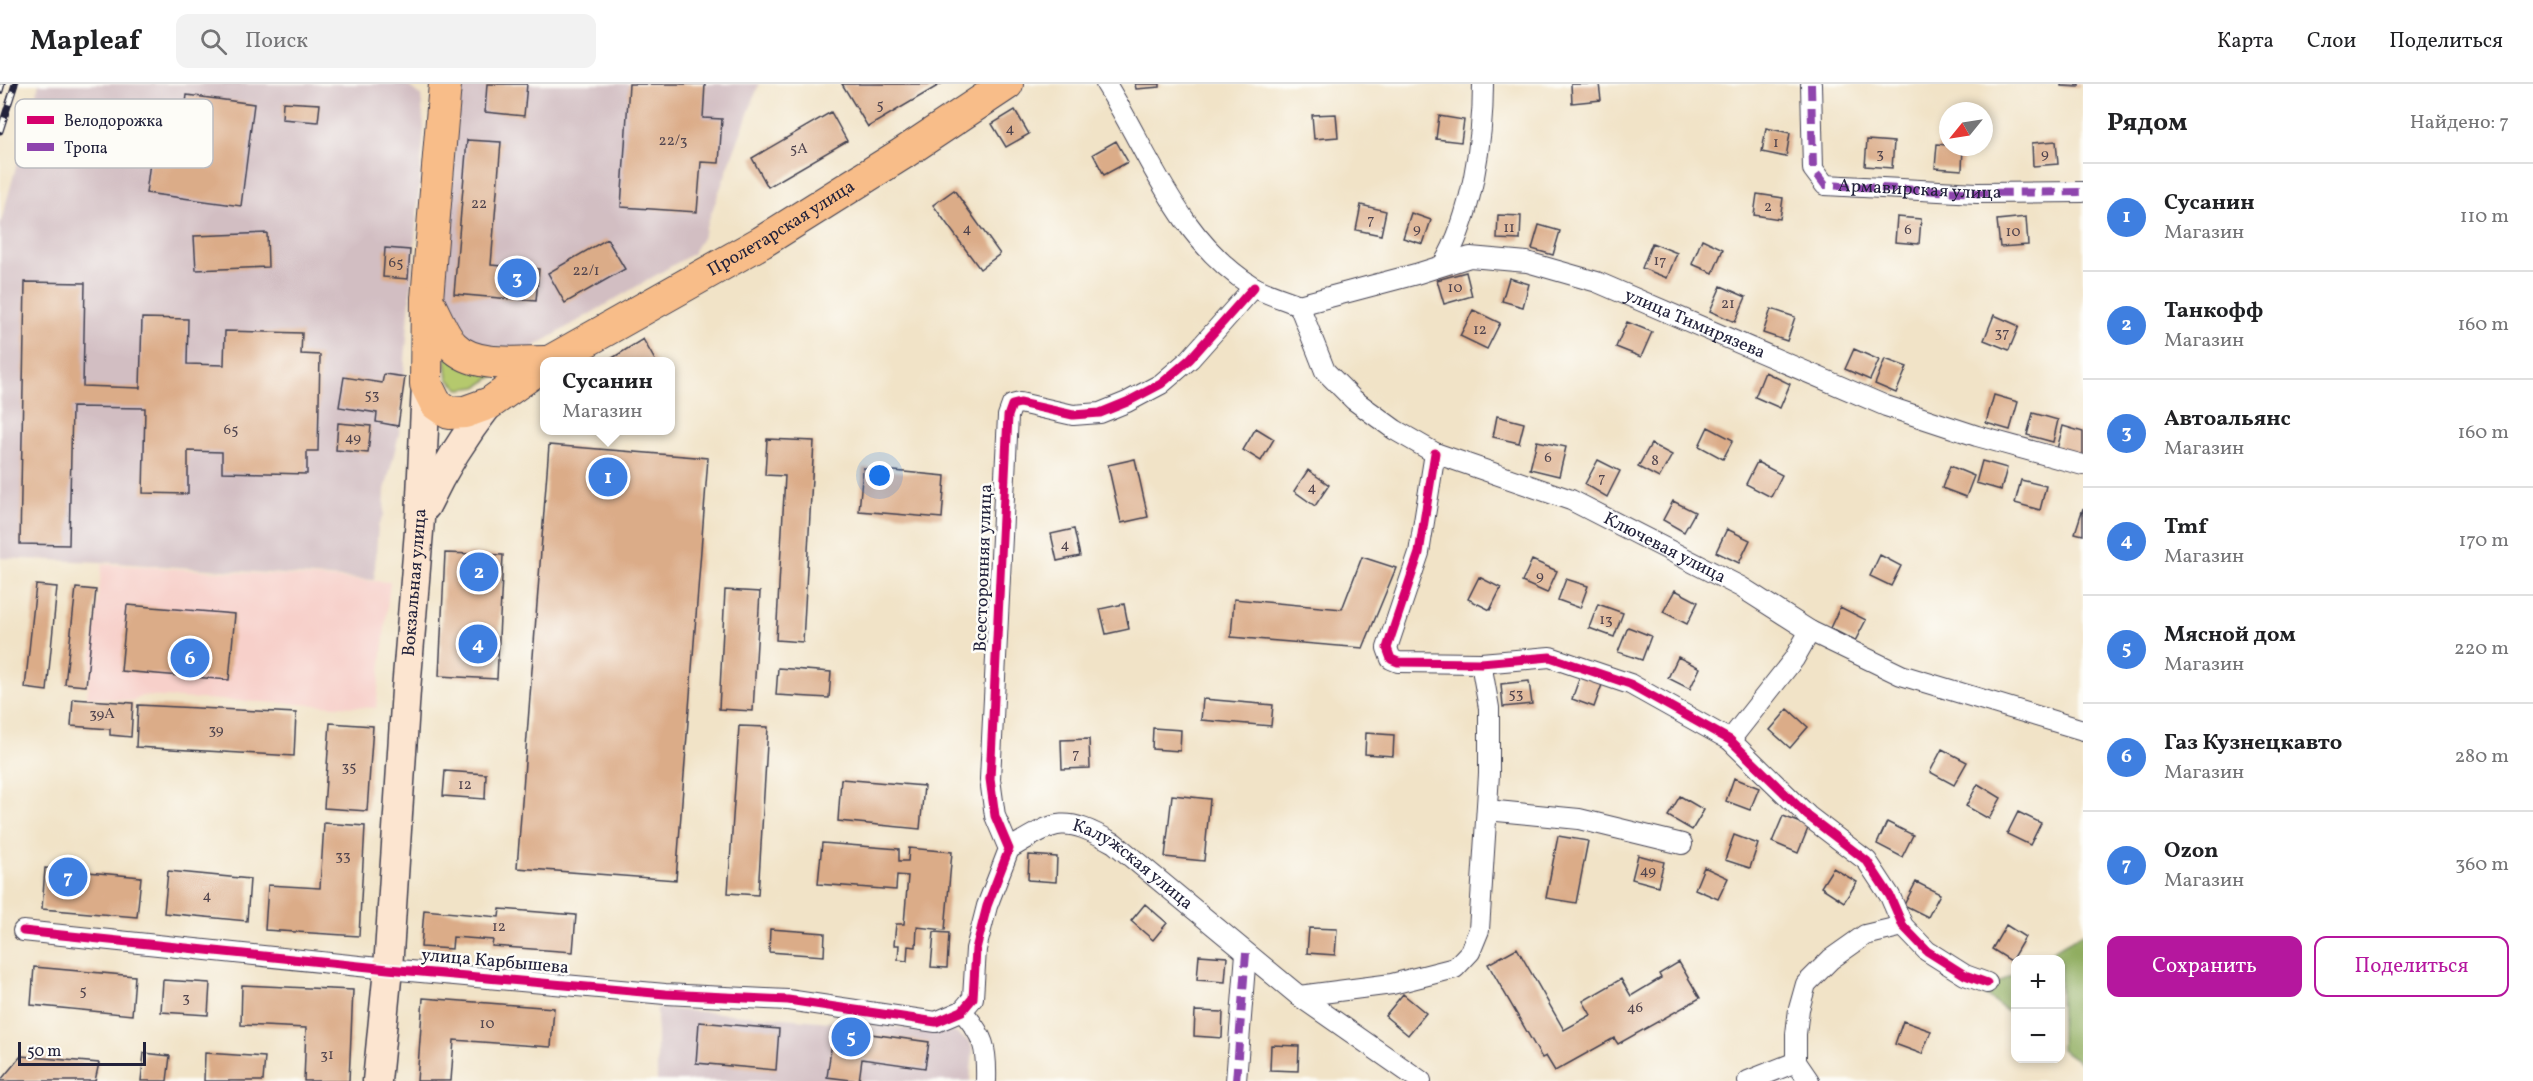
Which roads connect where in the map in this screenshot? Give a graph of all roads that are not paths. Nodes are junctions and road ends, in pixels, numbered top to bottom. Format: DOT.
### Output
graph roads {
  1 [pos="445,84"];
  2 [pos="1007,84"];
  3 [pos="1106,84"];
  4 [pos="1483,84"];
  5 [pos="1811,84"];
  6 [pos="2083,192"];
  7 [pos="1443,265"];
  8 [pos="1254,287"];
  9 [pos="427,299"];
  10 [pos="1299,305"];
  11 [pos="557,357"];
  12 [pos="540,363"];
  13 [pos="540,367"];
  14 [pos="426,384"];
  15 [pos="490,403"];
  16 [pos="1435,453"];
  17 [pos="2083,465"];
  18 [pos="420,519"];
  19 [pos="1810,631"];
  20 [pos="1481,663"];
  21 [pos="2083,730"];
  22 [pos="1730,740"];
  23 [pos="1487,810"];
  24 [pos="1682,844"];
  25 [pos="1009,849"];
  26 [pos="1903,926"];
  27 [pos="23,931"];
  28 [pos="1246,953"];
  29 [pos="388,969"];
  30 [pos="1987,984"];
  31 [pos="1299,996"];
  32 [pos="962,1011"];
  33 [pos="1796,1062"];
  34 [pos="377,1081"];
  35 [pos="986,1081"];
  36 [pos="1236,1081"];
  37 [pos="1421,1081"];
  38 [pos="1748,1081"];
  39 [pos="1809,1081"];
  1 -- 9 [label="main road, Вокзальная улица"];
  2 -- 11 [label="main road, Пролетарская улица"];
  3 -- 8 [label="street"];
  4 -- 7 [label="street"];
  5 -- 6 [label="street, Армавирская улица"];
  7 -- 10 [label="street, улица Тимирязева"];
  7 -- 17 [label="street, улица Тимирязева"];
  8 -- 10 [label="street"];
  8 -- 25 [label="street, Всесторонняя улица"];
  9 -- 12 [label="main road"];
  9 -- 14 [label="main road, Вокзальная улица"];
  10 -- 16 [label="street, Ключевая улица"];
  13 -- 15 [label="main road, Пролетарская улица"];
  14 -- 15 [label="main road"];
  14 -- 18 [label="main road, Вокзальная улица"];
  15 -- 18 [label="main road, Пролетарская улица"];
  16 -- 19 [label="street, Ключевая улица"];
  16 -- 20 [label="street"];
  18 -- 29 [label="main road, Вокзальная улица"];
  19 -- 21 [label="street, Ключевая улица"];
  19 -- 22 [label="street"];
  20 -- 22 [label="street"];
  20 -- 23 [label="street"];
  22 -- 26 [label="street"];
  23 -- 24 [label="street"];
  23 -- 31 [label="street"];
  25 -- 28 [label="street, Калужская улица"];
  25 -- 32 [label="street"];
  26 -- 30 [label="street"];
  26 -- 33 [label="street"];
  27 -- 29 [label="street, улица Карбышева"];
  28 -- 31 [label="street, Калужская улица"];
  28 -- 36 [label="street"];
  29 -- 32 [label="street, улица Карбышева"];
  29 -- 34 [label="main road, Вокзальная улица"];
  31 -- 37 [label="street, Калужская улица"];
  32 -- 35 [label="street"];
  33 -- 38 [label="street"];
  33 -- 39 [label="street"];
}
